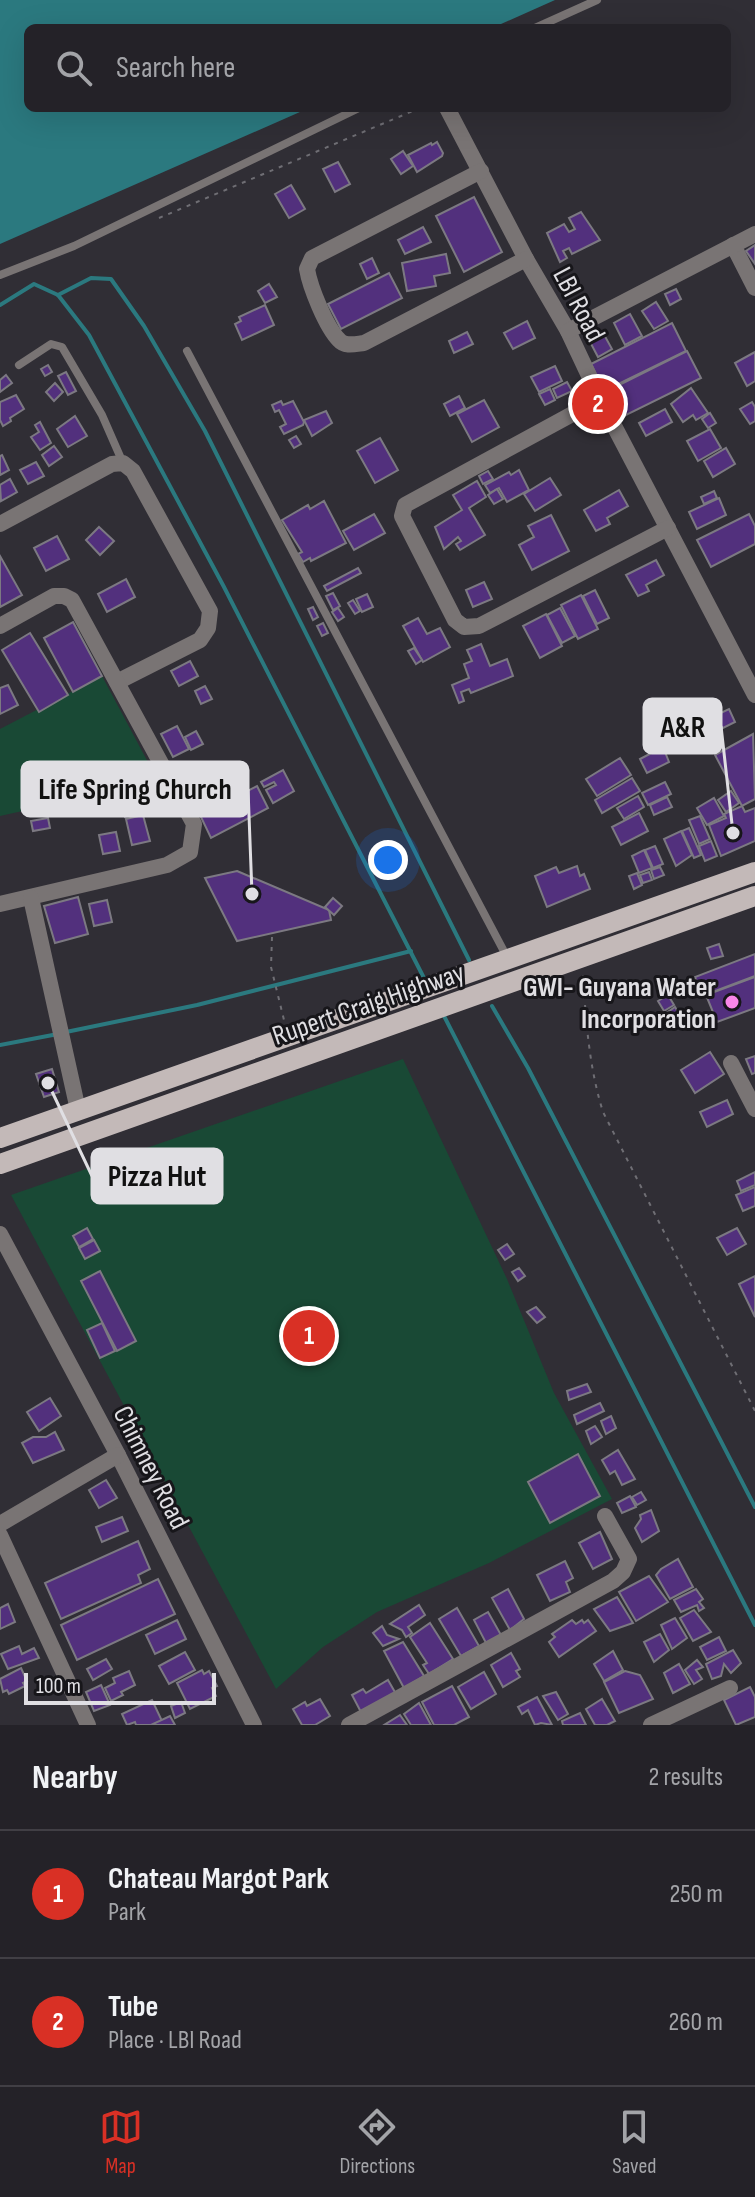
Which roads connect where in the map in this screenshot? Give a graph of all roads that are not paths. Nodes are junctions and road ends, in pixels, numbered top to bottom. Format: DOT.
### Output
graph roads {
  1 [pos="597,0"];
  2 [pos="544,24"];
  3 [pos="350,112"];
  4 [pos="449,112"];
  5 [pos="481,171"];
  6 [pos="755,234"];
  7 [pos="733,245"];
  8 [pos="526,259"];
  9 [pos="0,275"];
  10 [pos="755,288"];
  11 [pos="568,331"];
  12 [pos="187,351"];
  13 [pos="19,365"];
  14 [pos="600,399"];
  15 [pos="123,463"];
  16 [pos="0,524"];
  17 [pos="668,528"];
  18 [pos="0,626"];
  19 [pos="117,682"];
  20 [pos="755,695"];
  21 [pos="755,872"];
  22 [pos="755,896"];
  23 [pos="31,898"];
  24 [pos="0,904"];
  25 [pos="509,960"];
  26 [pos="731,1063"];
  27 [pos="755,1109"];
  28 [pos="78,1110"];
  29 [pos="0,1138"];
  30 [pos="0,1164"];
  31 [pos="0,1234"];
  32 [pos="118,1455"];
  33 [pos="605,1516"];
  34 [pos="0,1524"];
  35 [pos="0,1535"];
  36 [pos="730,1688"];
  37 [pos="88,1725"];
  38 [pos="254,1725"];
  39 [pos="349,1725"];
  40 [pos="651,1725"];
  1 -- 2 [label="lane"];
  3 -- 9 [label="lane"];
  4 -- 5 [label="street, LBI Road"];
  5 -- 8 [label="street, LBI Road"];
  5 -- 8 [label="street"];
  6 -- 7 [label="street"];
  7 -- 10 [label="street"];
  7 -- 11 [label="street"];
  8 -- 11 [label="street, LBI Road"];
  11 -- 14 [label="street, LBI Road"];
  12 -- 25 [label="lane"];
  13 -- 15 [label="lane"];
  14 -- 17 [label="street, LBI Road"];
  14 -- 17 [label="street"];
  15 -- 16 [label="street"];
  15 -- 19 [label="street"];
  17 -- 20 [label="street, LBI Road"];
  18 -- 19 [label="street"];
  19 -- 23 [label="street"];
  21 -- 25 [label="main road, Rupert Craig Highway"];
  22 -- 30 [label="main road, Rupert Craig Highway"];
  23 -- 24 [label="street"];
  23 -- 28 [label="street"];
  25 -- 28 [label="main road, Rupert Craig Highway"];
  26 -- 27 [label="street"];
  28 -- 29 [label="main road, Rupert Craig Highway"];
  31 -- 32 [label="street, Chimney Road"];
  32 -- 34 [label="street"];
  32 -- 38 [label="street, Chimney Road"];
  33 -- 39 [label="street"];
  35 -- 37 [label="street"];
  36 -- 40 [label="street"];
}
